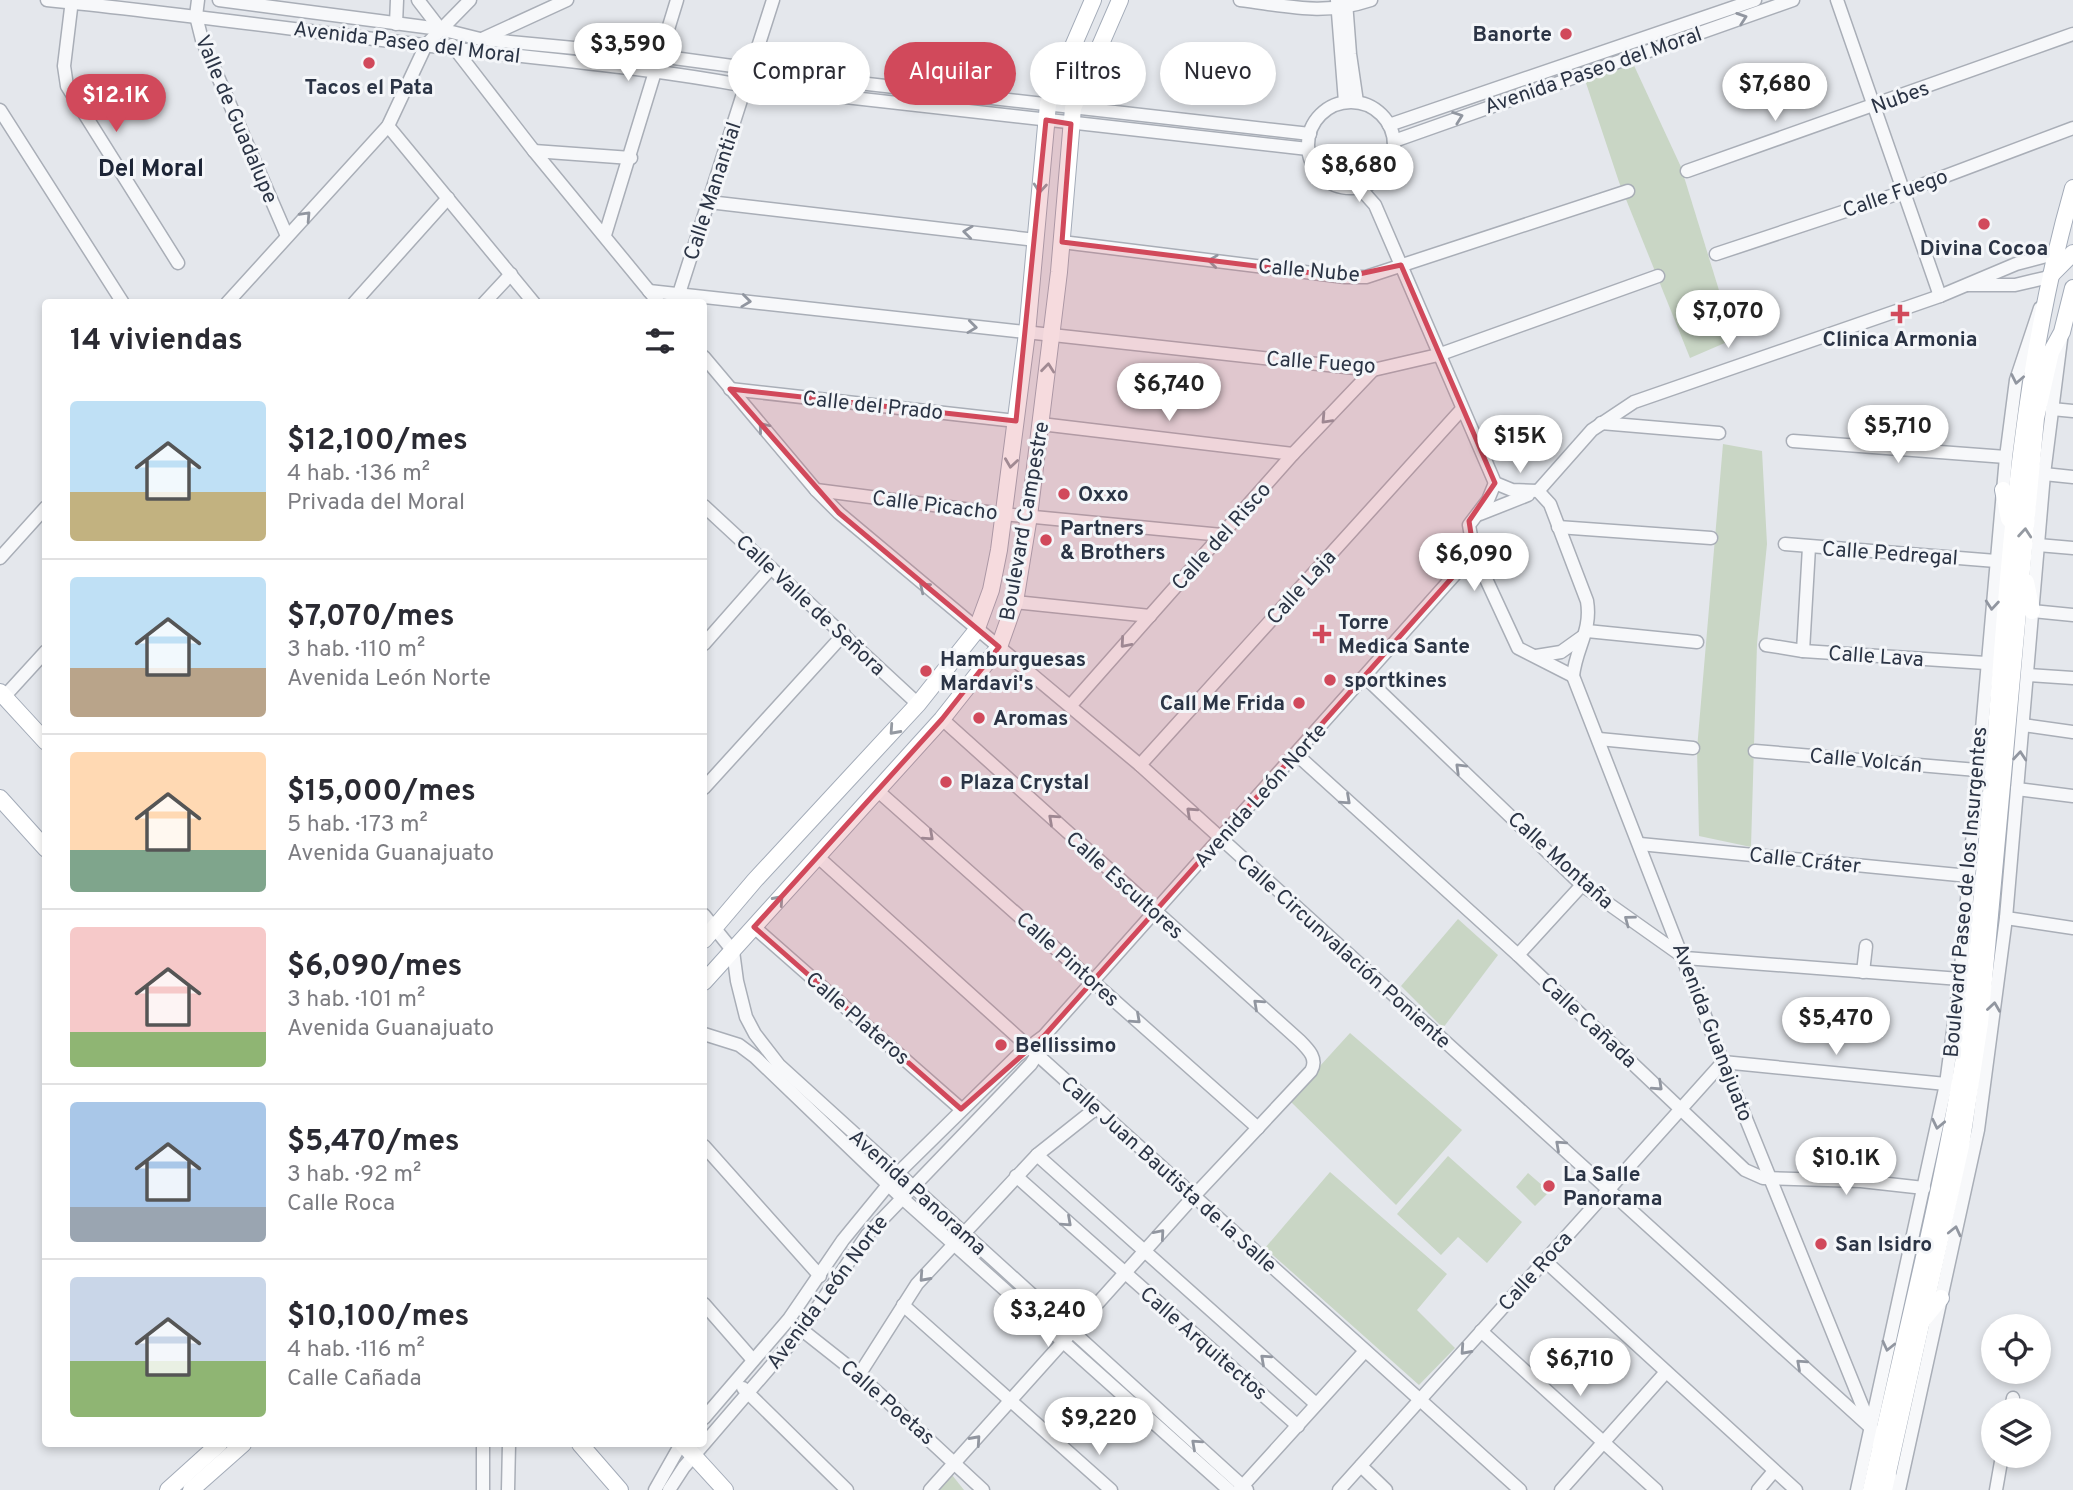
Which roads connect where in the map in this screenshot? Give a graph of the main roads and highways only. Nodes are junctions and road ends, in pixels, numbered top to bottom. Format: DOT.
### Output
graph roads {
  1 [pos="1094,0"];
  2 [pos="1120,0"];
  3 [pos="2073,188"];
  4 [pos="2073,253"];
  5 [pos="2048,285"];
  6 [pos="2073,288"];
  7 [pos="2066,341"];
  8 [pos="2003,491"];
  9 [pos="2012,530"];
  10 [pos="2022,566"];
  11 [pos="2032,611"];
  12 [pos="2,694"];
  13 [pos="42,738"];
  14 [pos="0,798"];
  15 [pos="1988,815"];
  16 [pos="1973,826"];
  17 [pos="42,845"];
  18 [pos="707,937"];
  19 [pos="707,979"];
  20 [pos="1976,1047"];
  21 [pos="1951,1049"];
  22 [pos="1962,1072"];
  23 [pos="1984,1076"];
  24 [pos="1941,1298"];
  25 [pos="1918,1326"];
  26 [pos="216,1447"];
  27 [pos="236,1447"];
  28 [pos="583,1447"];
  29 [pos="683,1453"];
  30 [pos="168,1490"];
  31 [pos="191,1490"];
  32 [pos="620,1490"];
  33 [pos="725,1490"];
  34 [pos="1871,1490"];
  35 [pos="1884,1490"];
  1 -- 18 [label="main road, Boulevard Campestre, one-way"];
  19 -- 2 [label="main road, Boulevard Campestre, one-way"];
  3 -- 5 [label="main road, Boulevard Paseo de los Insurgentes"];
  4 -- 5 [label="main road"];
  5 -- 9 [label="main road, Boulevard Paseo de los Insurgentes"];
  6 -- 7 [label="main road, Boulevard Paseo de los Insurgentes"];
  10 -- 7 [label="main road, Boulevard Paseo de los Insurgentes, one-way"];
  8 -- 9 [label="main road"];
  9 -- 15 [label="main road, Boulevard Paseo de los Insurgentes"];
  10 -- 11 [label="main road"];
  10 -- 20 [label="main road, Boulevard Paseo de los Insurgentes"];
  12 -- 13 [label="main road"];
  14 -- 17 [label="main road"];
  15 -- 16 [label="main road"];
  15 -- 22 [label="main road, Boulevard Paseo de los Insurgentes"];
  20 -- 23 [label="main road"];
  20 -- 25 [label="main road, Boulevard Paseo de los Insurgentes"];
  21 -- 22 [label="main road"];
  22 -- 34 [label="main road, Boulevard Paseo de los Insurgentes"];
  24 -- 25 [label="main road"];
  25 -- 35 [label="main road, Boulevard Paseo de los Insurgentes"];
  26 -- 30 [label="main road"];
  27 -- 31 [label="main road"];
  28 -- 32 [label="main road"];
  29 -- 33 [label="main road"];
}
